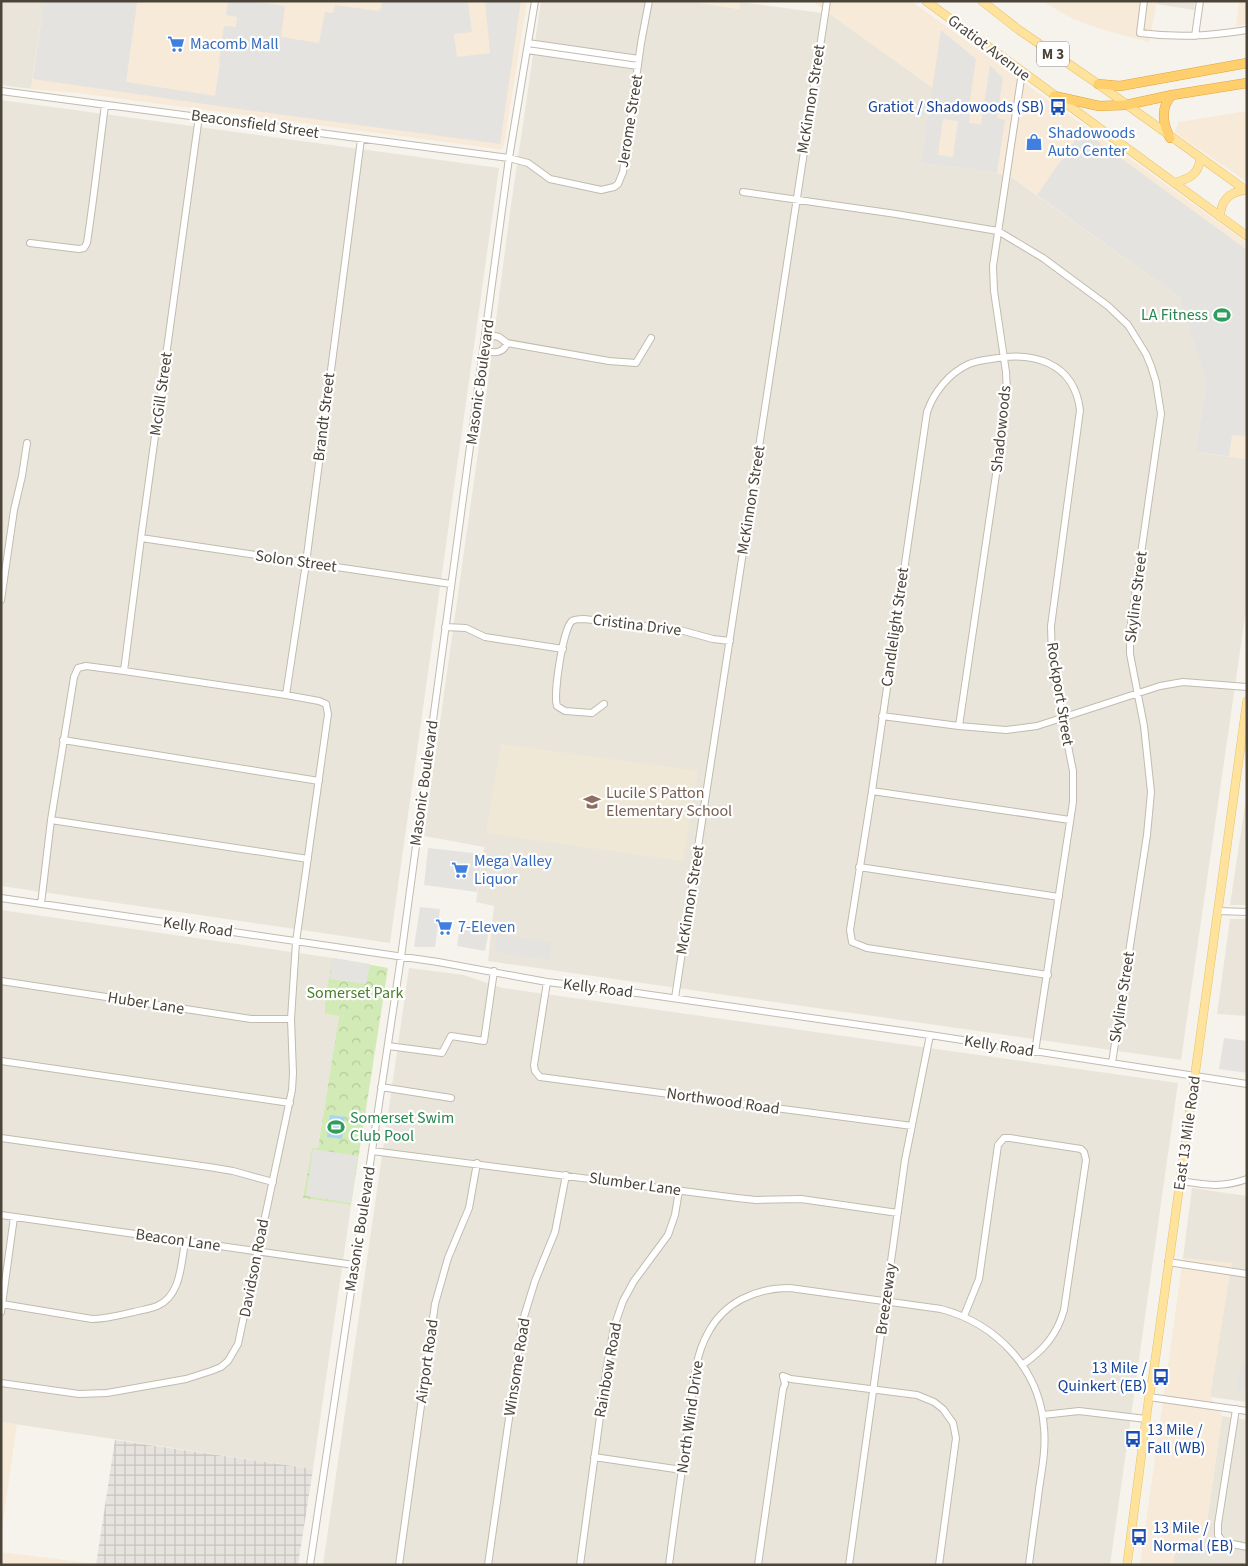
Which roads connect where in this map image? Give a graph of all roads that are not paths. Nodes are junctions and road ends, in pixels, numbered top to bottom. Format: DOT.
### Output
graph roads {
  1 [pos="534,1"];
  2 [pos="649,1"];
  3 [pos="827,1"];
  4 [pos="926,1"];
  5 [pos="982,1"];
  6 [pos="1144,1"];
  7 [pos="1200,1"];
  8 [pos="1247,30"];
  9 [pos="1196,36"];
  10 [pos="528,42"];
  11 [pos="527,50"];
  12 [pos="550,50"];
  13 [pos="639,62"];
  14 [pos="1247,63"];
  15 [pos="1022,72"];
  16 [pos="1247,83"];
  17 [pos="1098,84"];
  18 [pos="1,91"];
  19 [pos="1172,95"];
  20 [pos="1054,96"];
  21 [pos="105,105"];
  22 [pos="1126,105"];
  23 [pos="199,116"];
  24 [pos="361,138"];
  25 [pos="1170,138"];
  26 [pos="509,158"];
  27 [pos="1200,159"];
  28 [pos="1174,183"];
  29 [pos="1245,191"];
  30 [pos="743,192"];
  31 [pos="796,199"];
  32 [pos="1220,217"];
  33 [pos="998,231"];
  34 [pos="1247,236"];
  35 [pos="30,243"];
  36 [pos="486,334"];
  37 [pos="651,338"];
  38 [pos="507,343"];
  39 [pos="484,351"];
  40 [pos="1004,356"];
  41 [pos="26,443"];
  42 [pos="141,538"];
  43 [pos="306,563"];
  44 [pos="451,584"];
  45 [pos="1,600"];
  46 [pos="445,627"];
  47 [pos="730,641"];
  48 [pos="563,649"];
  49 [pos="124,671"];
  50 [pos="1247,687"];
  51 [pos="286,694"];
  52 [pos="1136,694"];
  53 [pos="1247,702"];
  54 [pos="604,704"];
  55 [pos="882,716"];
  56 [pos="1062,719"];
  57 [pos="959,726"];
  58 [pos="63,740"];
  59 [pos="319,781"];
  60 [pos="872,791"];
  61 [pos="52,820"];
  62 [pos="1070,820"];
  63 [pos="308,860"];
  64 [pos="859,867"];
  65 [pos="1059,897"];
  66 [pos="1,898"];
  67 [pos="42,904"];
  68 [pos="1218,911"];
  69 [pos="1247,912"];
  70 [pos="296,942"];
  71 [pos="401,957"];
  72 [pos="494,971"];
  73 [pos="1048,975"];
  74 [pos="1,981"];
  75 [pos="546,982"];
  76 [pos="675,998"];
  77 [pos="291,1019"];
  78 [pos="930,1035"];
  79 [pos="388,1046"];
  80 [pos="1035,1052"];
  81 [pos="1,1061"];
  82 [pos="1112,1063"];
  83 [pos="1196,1076"];
  84 [pos="1247,1084"];
  85 [pos="382,1087"];
  86 [pos="451,1098"];
  87 [pos="290,1103"];
  88 [pos="912,1126"];
  89 [pos="1,1138"];
  90 [pos="372,1151"];
  91 [pos="477,1163"];
  92 [pos="566,1175"];
  93 [pos="1247,1179"];
  94 [pos="1181,1181"];
  95 [pos="273,1182"];
  96 [pos="679,1190"];
  97 [pos="898,1213"];
  98 [pos="1,1215"];
  99 [pos="14,1217"];
  100 [pos="185,1242"];
  101 [pos="256,1251"];
  102 [pos="1168,1262"];
  103 [pos="354,1265"];
  104 [pos="1247,1274"];
  105 [pos="886,1301"];
  106 [pos="2,1308"];
  107 [pos="964,1316"];
  108 [pos="1022,1365"];
  109 [pos="1,1383"];
  110 [pos="873,1389"];
  111 [pos="1149,1397"];
  112 [pos="1236,1409"];
  113 [pos="1247,1411"];
  114 [pos="1043,1415"];
  115 [pos="1146,1419"];
  116 [pos="594,1457"];
  117 [pos="682,1470"];
  118 [pos="1247,1548"];
  119 [pos="310,1565"];
  120 [pos="399,1565"];
  121 [pos="488,1565"];
  122 [pos="580,1565"];
  123 [pos="669,1565"];
  124 [pos="758,1565"];
  125 [pos="849,1565"];
  126 [pos="939,1565"];
  127 [pos="1029,1565"];
  128 [pos="1127,1565"];
  1 -- 10 [label="street, Masonic Boulevard"];
  2 -- 13 [label="street, Jerome Street"];
  3 -- 31 [label="street, McKinnon Street"];
  4 -- 15 [label="main road, Gratiot Avenue / M 3"];
  5 -- 17 [label="main road, Gratiot Avenue / M 3"];
  6 -- 9 [label="street"];
  7 -- 9 [label="street"];
  8 -- 9 [label="street"];
  10 -- 11 [label="street, Masonic Boulevard"];
  10 -- 12 [label="street"];
  11 -- 12 [label="street"];
  11 -- 26 [label="street, Masonic Boulevard"];
  12 -- 13 [label="street"];
  13 -- 26 [label="street, Jerome Street"];
  14 -- 17 [label="highway"];
  15 -- 20 [label="main road, Gratiot Avenue / M 3"];
  15 -- 33 [label="street, Shadowoods"];
  16 -- 19 [label="highway"];
  17 -- 22 [label="main road, Gratiot Avenue / M 3"];
  18 -- 21 [label="street, Beaconsfield Street"];
  19 -- 22 [label="highway"];
  19 -- 25 [label="highway"];
  20 -- 22 [label="highway"];
  20 -- 28 [label="main road, Gratiot Avenue / M 3"];
  21 -- 23 [label="street, Beaconsfield Street"];
  21 -- 35 [label="street"];
  22 -- 25 [label="main road, Gratiot Avenue / M 3"];
  23 -- 24 [label="street, Beaconsfield Street"];
  23 -- 42 [label="street, McGill Street"];
  24 -- 26 [label="street, Beaconsfield Street"];
  24 -- 43 [label="street, Brandt Street"];
  25 -- 27 [label="main road, Gratiot Avenue / M 3"];
  26 -- 36 [label="street, Masonic Boulevard"];
  27 -- 28 [label="main road"];
  27 -- 29 [label="main road, Gratiot Avenue / M 3"];
  28 -- 32 [label="main road, Gratiot Avenue / M 3"];
  29 -- 32 [label="main road"];
  30 -- 31 [label="street"];
  31 -- 33 [label="street"];
  31 -- 47 [label="street, McKinnon Street"];
  32 -- 34 [label="main road, Gratiot Avenue / M 3"];
  33 -- 40 [label="street, Shadowoods"];
  33 -- 52 [label="street, Skyline Street"];
  36 -- 38 [label="street"];
  36 -- 39 [label="street, Masonic Boulevard"];
  37 -- 38 [label="street"];
  38 -- 39 [label="street"];
  39 -- 44 [label="street, Masonic Boulevard"];
  40 -- 55 [label="street, Candlelight Street"];
  40 -- 56 [label="street, Rockport Street"];
  40 -- 57 [label="street, Shadowoods"];
  41 -- 45 [label="street"];
  42 -- 43 [label="street, Solon Street"];
  42 -- 49 [label="street, McGill Street"];
  43 -- 44 [label="street, Solon Street"];
  43 -- 51 [label="street, Brandt Street"];
  44 -- 46 [label="street, Masonic Boulevard"];
  46 -- 48 [label="street"];
  46 -- 71 [label="street, Masonic Boulevard"];
  47 -- 48 [label="street, Cristina Drive"];
  47 -- 76 [label="street, McKinnon Street"];
  48 -- 54 [label="street, Cristina Drive"];
  49 -- 51 [label="street"];
  49 -- 58 [label="street"];
  50 -- 52 [label="street"];
  51 -- 59 [label="street, Davidson Road"];
  52 -- 56 [label="street"];
  52 -- 82 [label="street, Skyline Street"];
  53 -- 68 [label="main road, East 13 Mile Road"];
  55 -- 57 [label="street"];
  55 -- 60 [label="street, Candlelight Street"];
  56 -- 57 [label="street"];
  56 -- 62 [label="street, Rockport Street"];
  58 -- 59 [label="street"];
  58 -- 61 [label="street"];
  59 -- 63 [label="street, Davidson Road"];
  60 -- 62 [label="street"];
  60 -- 64 [label="street, Candlelight Street"];
  61 -- 63 [label="street"];
  61 -- 67 [label="street"];
  62 -- 65 [label="street, Rockport Street"];
  63 -- 70 [label="street, Davidson Road"];
  64 -- 65 [label="street"];
  64 -- 73 [label="street, Candlelight Street"];
  65 -- 73 [label="street, Rockport Street"];
  66 -- 67 [label="street, Kelly Road"];
  67 -- 70 [label="street, Kelly Road"];
  68 -- 69 [label="street"];
  68 -- 83 [label="main road, East 13 Mile Road"];
  70 -- 71 [label="street, Kelly Road"];
  70 -- 77 [label="street, Davidson Road"];
  71 -- 72 [label="street, Kelly Road"];
  71 -- 79 [label="street, Masonic Boulevard"];
  72 -- 75 [label="street, Kelly Road"];
  72 -- 79 [label="street"];
  73 -- 80 [label="street, Rockport Street"];
  74 -- 77 [label="street, Huber Lane"];
  75 -- 76 [label="street, Kelly Road"];
  75 -- 88 [label="street, Northwood Road"];
  76 -- 78 [label="street, Kelly Road"];
  77 -- 87 [label="street, Davidson Road"];
  78 -- 80 [label="street, Kelly Road"];
  78 -- 88 [label="street, Breezeway"];
  79 -- 85 [label="street, Masonic Boulevard"];
  80 -- 82 [label="street, Kelly Road"];
  81 -- 87 [label="street"];
  82 -- 83 [label="street, Kelly Road"];
  83 -- 84 [label="street, Kelly Road"];
  83 -- 94 [label="main road, East 13 Mile Road"];
  85 -- 86 [label="street"];
  85 -- 90 [label="street, Masonic Boulevard"];
  87 -- 95 [label="street, Davidson Road"];
  88 -- 97 [label="street, Breezeway"];
  89 -- 95 [label="street"];
  90 -- 91 [label="street, Slumber Lane"];
  90 -- 103 [label="street, Masonic Boulevard"];
  91 -- 92 [label="street, Slumber Lane"];
  91 -- 120 [label="street, Airport Road"];
  92 -- 96 [label="street, Slumber Lane"];
  92 -- 121 [label="street, Winsome Road"];
  93 -- 94 [label="street"];
  94 -- 102 [label="main road, East 13 Mile Road"];
  95 -- 101 [label="street, Davidson Road"];
  96 -- 97 [label="street, Slumber Lane"];
  96 -- 116 [label="street, Rainbow Road"];
  97 -- 105 [label="street, Breezeway"];
  98 -- 99 [label="street, Beacon Lane"];
  99 -- 100 [label="street, Beacon Lane"];
  99 -- 106 [label="street"];
  100 -- 101 [label="street, Beacon Lane"];
  100 -- 106 [label="street"];
  101 -- 103 [label="street, Beacon Lane"];
  101 -- 109 [label="street, Davidson Road"];
  102 -- 104 [label="street"];
  102 -- 111 [label="main road, East 13 Mile Road"];
  103 -- 119 [label="street, Masonic Boulevard"];
  105 -- 107 [label="street, North Wind Drive"];
  105 -- 110 [label="street, Breezeway"];
  105 -- 117 [label="street, North Wind Drive"];
  107 -- 108 [label="street, North Wind Drive"];
  107 -- 108 [label="street"];
  108 -- 114 [label="street, North Wind Drive"];
  110 -- 124 [label="street"];
  110 -- 125 [label="street, Breezeway"];
  110 -- 126 [label="street"];
  111 -- 112 [label="street"];
  111 -- 115 [label="main road, East 13 Mile Road"];
  112 -- 113 [label="street"];
  112 -- 118 [label="street"];
  114 -- 115 [label="street"];
  114 -- 127 [label="street, North Wind Drive"];
  115 -- 128 [label="main road, East 13 Mile Road"];
  116 -- 117 [label="street"];
  116 -- 122 [label="street, Rainbow Road"];
  117 -- 123 [label="street, North Wind Drive"];
}
